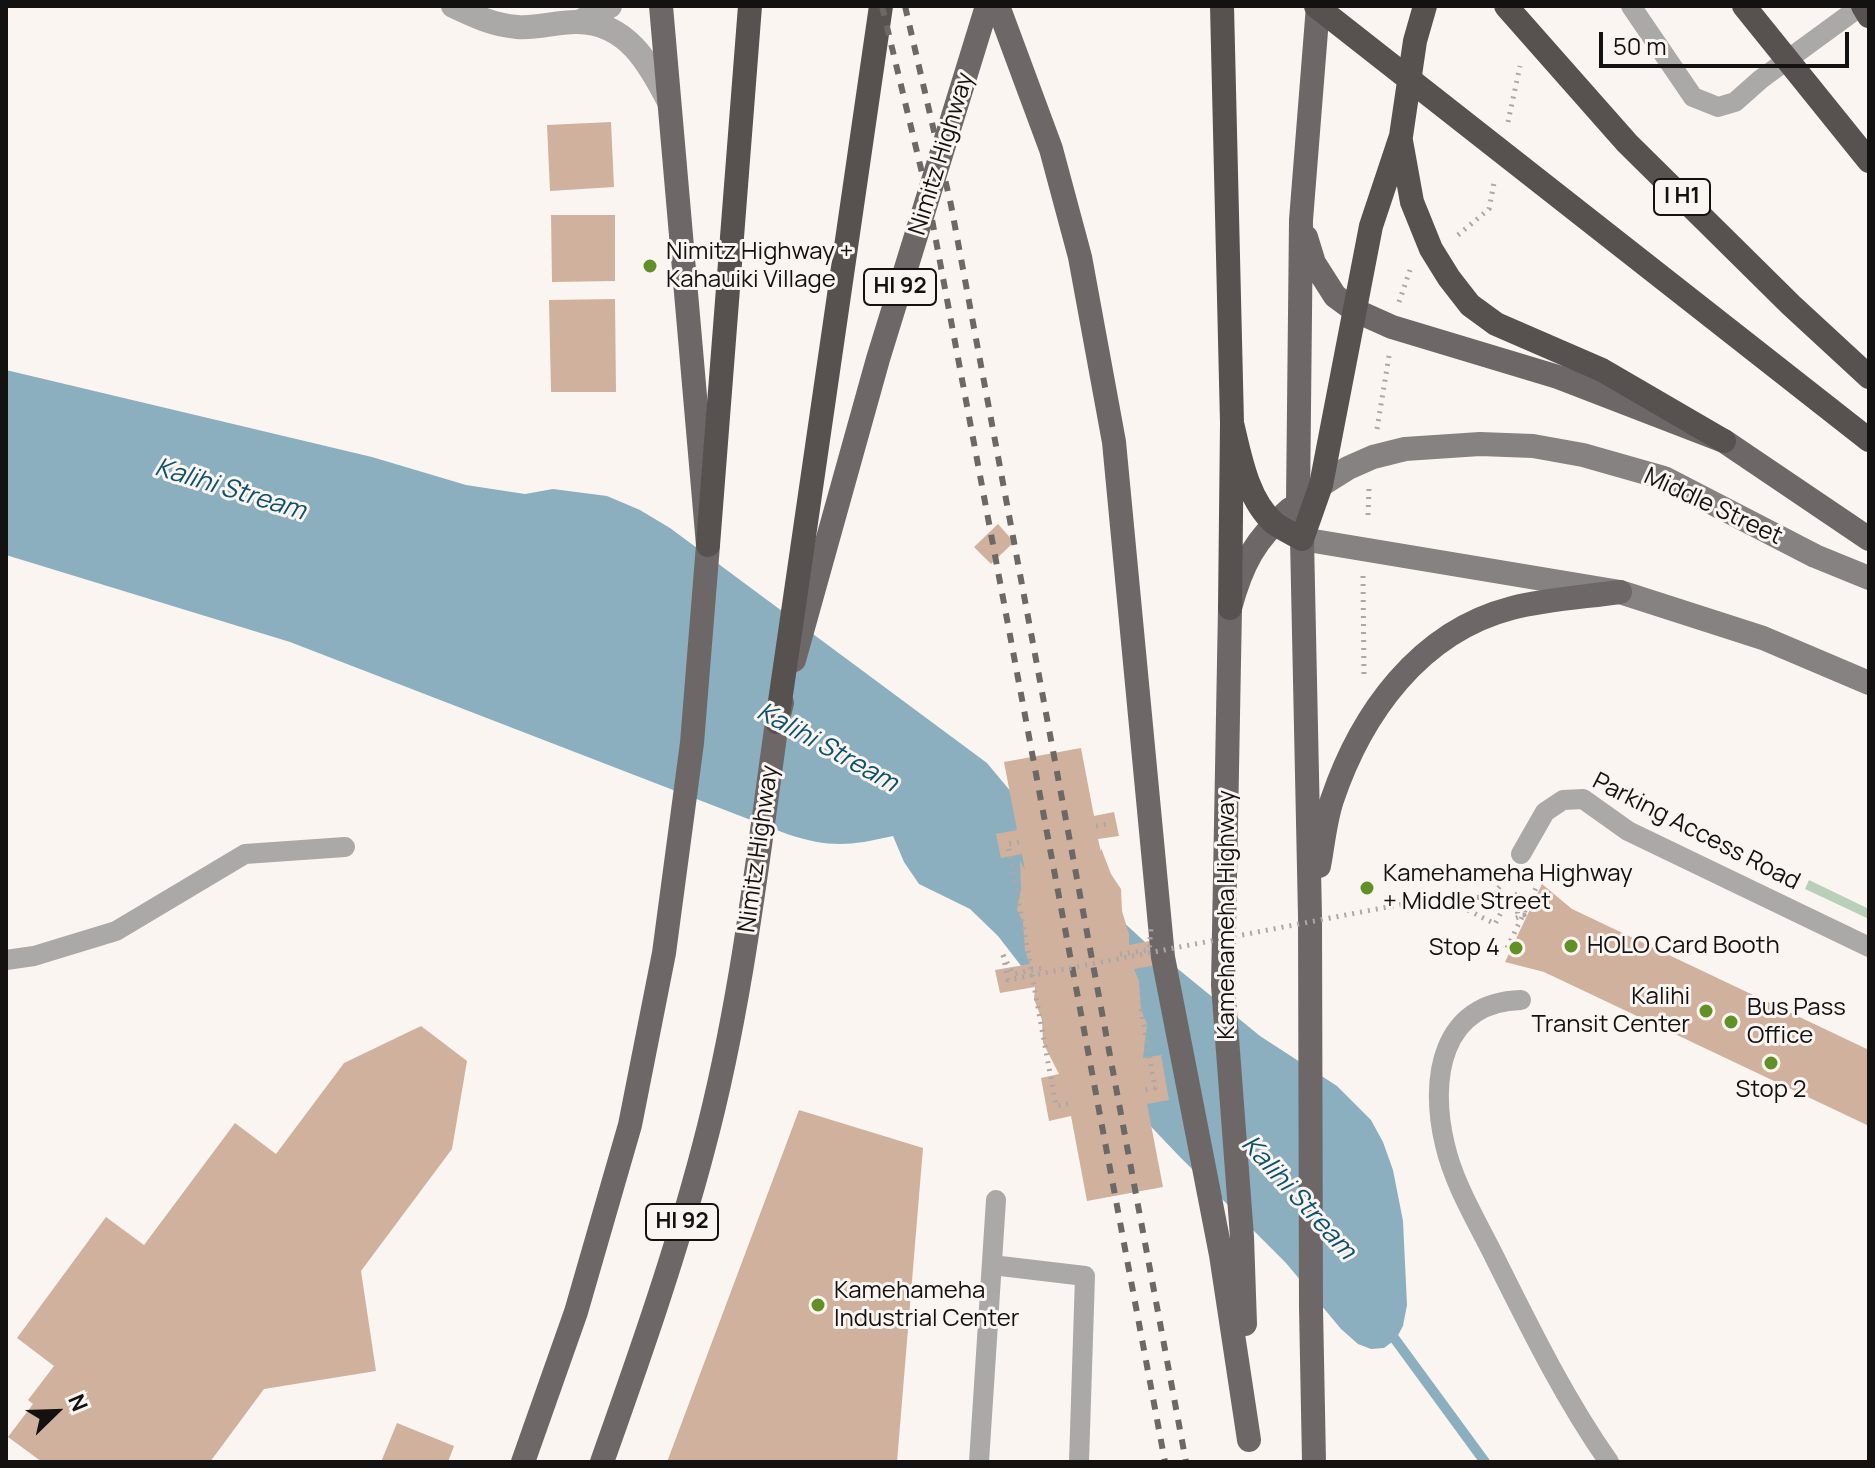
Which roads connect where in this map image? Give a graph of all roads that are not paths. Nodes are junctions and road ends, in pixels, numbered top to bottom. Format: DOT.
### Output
graph roads {
  1 [pos="453,6"];
  2 [pos="610,6"];
  3 [pos="661,6"];
  4 [pos="750,6"];
  5 [pos="881,6"];
  6 [pos="987,6"];
  7 [pos="998,6"];
  8 [pos="1222,6"];
  9 [pos="1317,6"];
  10 [pos="1425,6"];
  11 [pos="1506,6"];
  12 [pos="1631,6"];
  13 [pos="1744,6"];
  14 [pos="1862,6"];
  15 [pos="505,15"];
  16 [pos="1869,16"];
  17 [pos="579,22"];
  18 [pos="669,102"];
  19 [pos="1401,136"];
  20 [pos="1869,161"];
  21 [pos="1301,220"];
  22 [pos="1354,310"];
  23 [pos="1869,377"];
  24 [pos="1232,423"];
  25 [pos="1869,440"];
  26 [pos="1724,441"];
  27 [pos="1321,485"];
  28 [pos="1298,502"];
  29 [pos="1274,523"];
  30 [pos="1302,539"];
  31 [pos="1869,539"];
  32 [pos="708,545"];
  33 [pos="811,566"];
  34 [pos="1869,578"];
  35 [pos="1620,592"];
  36 [pos="1230,608"];
  37 [pos="1869,683"];
  38 [pos="777,722"];
  39 [pos="345,847"];
  40 [pos="1521,854"];
  41 [pos="1310,916"];
  42 [pos="1869,947"];
  43 [pos="6,960"];
  44 [pos="1521,1000"];
  45 [pos="996,1200"];
  46 [pos="992,1265"];
  47 [pos="1249,1451"];
  48 [pos="523,1462"];
  49 [pos="602,1462"];
  50 [pos="979,1462"];
  51 [pos="1079,1462"];
  52 [pos="1314,1462"];
  53 [pos="1609,1462"];
  1 -- 15 [label="street"];
  2 -- 17 [label="street"];
  3 -- 18 [label="main road"];
  4 -- 32 [label="highway"];
  5 -- 33 [label="highway"];
  6 -- 33 [label="main road, Nimitz Highway / HI 92"];
  7 -- 47 [label="main road"];
  8 -- 24 [label="highway"];
  9 -- 21 [label="main road"];
  9 -- 25 [label="highway, bridge"];
  10 -- 19 [label="highway"];
  11 -- 23 [label="highway, I H1, bridge"];
  12 -- 14 [label="lane"];
  13 -- 20 [label="highway, bridge"];
  14 -- 16 [label="highway"];
  15 -- 17 [label="street"];
  17 -- 18 [label="street"];
  18 -- 32 [label="main road"];
  19 -- 22 [label="highway"];
  19 -- 26 [label="highway"];
  21 -- 22 [label="main road"];
  21 -- 28 [label="main road"];
  22 -- 26 [label="main road"];
  22 -- 27 [label="highway"];
  24 -- 29 [label="highway"];
  24 -- 36 [label="highway"];
  26 -- 31 [label="main road"];
  27 -- 28 [label="main road, Kamehameha Highway"];
  27 -- 30 [label="highway"];
  27 -- 34 [label="main road, Middle Street"];
  28 -- 29 [label="main road, Kamehameha Highway"];
  28 -- 30 [label="main road"];
  29 -- 30 [label="highway"];
  29 -- 36 [label="main road, Kamehameha Highway"];
  30 -- 35 [label="main road"];
  30 -- 41 [label="main road"];
  32 -- 48 [label="main road"];
  33 -- 38 [label="highway"];
  35 -- 37 [label="main road"];
  35 -- 41 [label="main road"];
  36 -- 47 [label="main road, Kamehameha Highway"];
  38 -- 49 [label="main road, Nimitz Highway / HI 92"];
  39 -- 43 [label="lane"];
  40 -- 42 [label="lane, Parking Access Road"];
  41 -- 52 [label="main road"];
  44 -- 53 [label="lane"];
  45 -- 46 [label="lane"];
  46 -- 50 [label="lane"];
  46 -- 51 [label="lane"];
}
